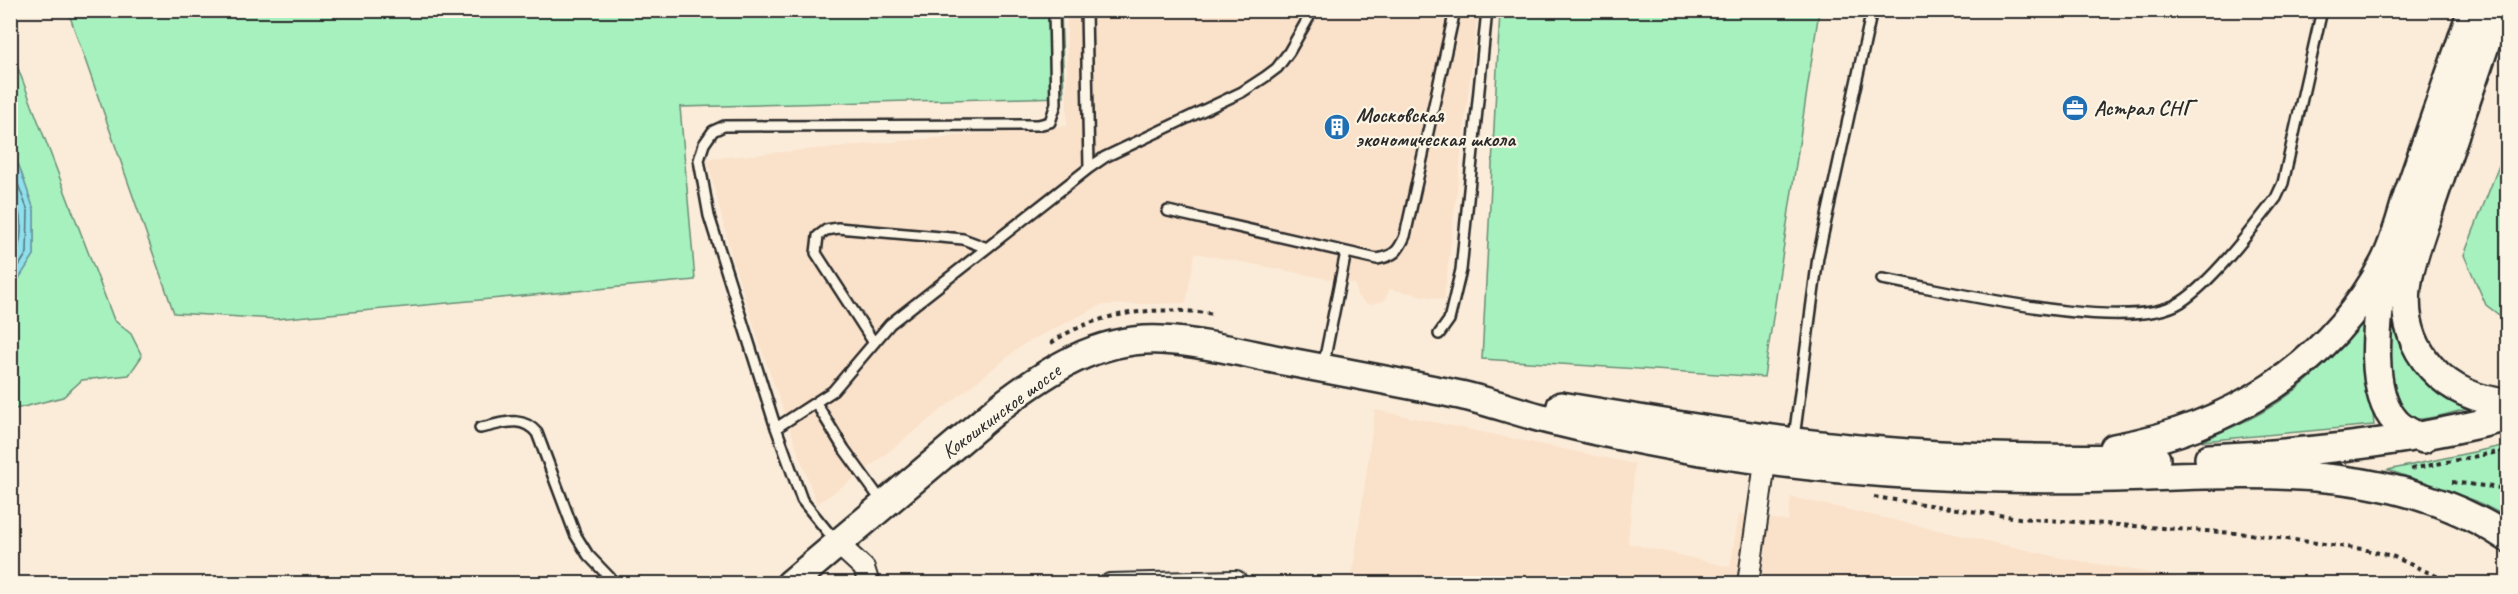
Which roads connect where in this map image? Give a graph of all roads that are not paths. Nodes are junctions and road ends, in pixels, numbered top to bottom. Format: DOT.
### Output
graph roads {
  1 [pos="1054,10"];
  2 [pos="1086,10"];
  3 [pos="1312,10"];
  4 [pos="1455,10"];
  5 [pos="1487,10"];
  6 [pos="1872,10"];
  7 [pos="2322,10"];
  8 [pos="2472,10"];
  9 [pos="2497,10"];
  10 [pos="1089,168"];
  11 [pos="1168,211"];
  12 [pos="987,248"];
  13 [pos="1346,252"];
  14 [pos="2385,262"];
  15 [pos="1882,279"];
  16 [pos="1439,334"];
  17 [pos="874,343"];
  18 [pos="1323,368"];
  19 [pos="2508,403"];
  20 [pos="816,404"];
  21 [pos="2508,417"];
  22 [pos="480,428"];
  23 [pos="776,428"];
  24 [pos="2508,434"];
  25 [pos="2415,435"];
  26 [pos="2452,444"];
  27 [pos="1776,446"];
  28 [pos="2001,458"];
  29 [pos="2183,475"];
  30 [pos="884,504"];
  31 [pos="2508,538"];
  32 [pos="838,544"];
  33 [pos="616,584"];
  34 [pos="790,584"];
  35 [pos="869,584"];
  36 [pos="1110,584"];
  37 [pos="1235,584"];
  38 [pos="1748,584"];
  1 -- 23 [label="lane"];
  2 -- 10 [label="lane"];
  3 -- 10 [label="lane"];
  4 -- 13 [label="lane"];
  5 -- 16 [label="lane"];
  6 -- 27 [label="lane"];
  7 -- 15 [label="lane"];
  8 -- 14 [label="main road"];
  9 -- 19 [label="main road"];
  10 -- 12 [label="lane"];
  11 -- 13 [label="lane"];
  12 -- 17 [label="lane"];
  12 -- 17 [label="lane"];
  13 -- 18 [label="lane"];
  14 -- 25 [label="main road"];
  14 -- 28 [label="main road"];
  17 -- 20 [label="lane"];
  18 -- 27 [label="main road, Кокошкинское шоссе"];
  18 -- 30 [label="main road, Кокошкинское шоссе"];
  20 -- 23 [label="lane"];
  20 -- 30 [label="lane"];
  21 -- 25 [label="main road"];
  22 -- 33 [label="lane"];
  23 -- 32 [label="lane"];
  24 -- 26 [label="main road"];
  25 -- 26 [label="main road"];
  25 -- 28 [label="main road"];
  26 -- 29 [label="main road"];
  27 -- 28 [label="main road"];
  27 -- 29 [label="main road"];
  27 -- 38 [label="street"];
  29 -- 31 [label="main road"];
  30 -- 32 [label="main road, Кокошкинское шоссе"];
  32 -- 34 [label="main road, Кокошкинское шоссе"];
  32 -- 35 [label="street"];
  36 -- 37 [label="street"];
}
